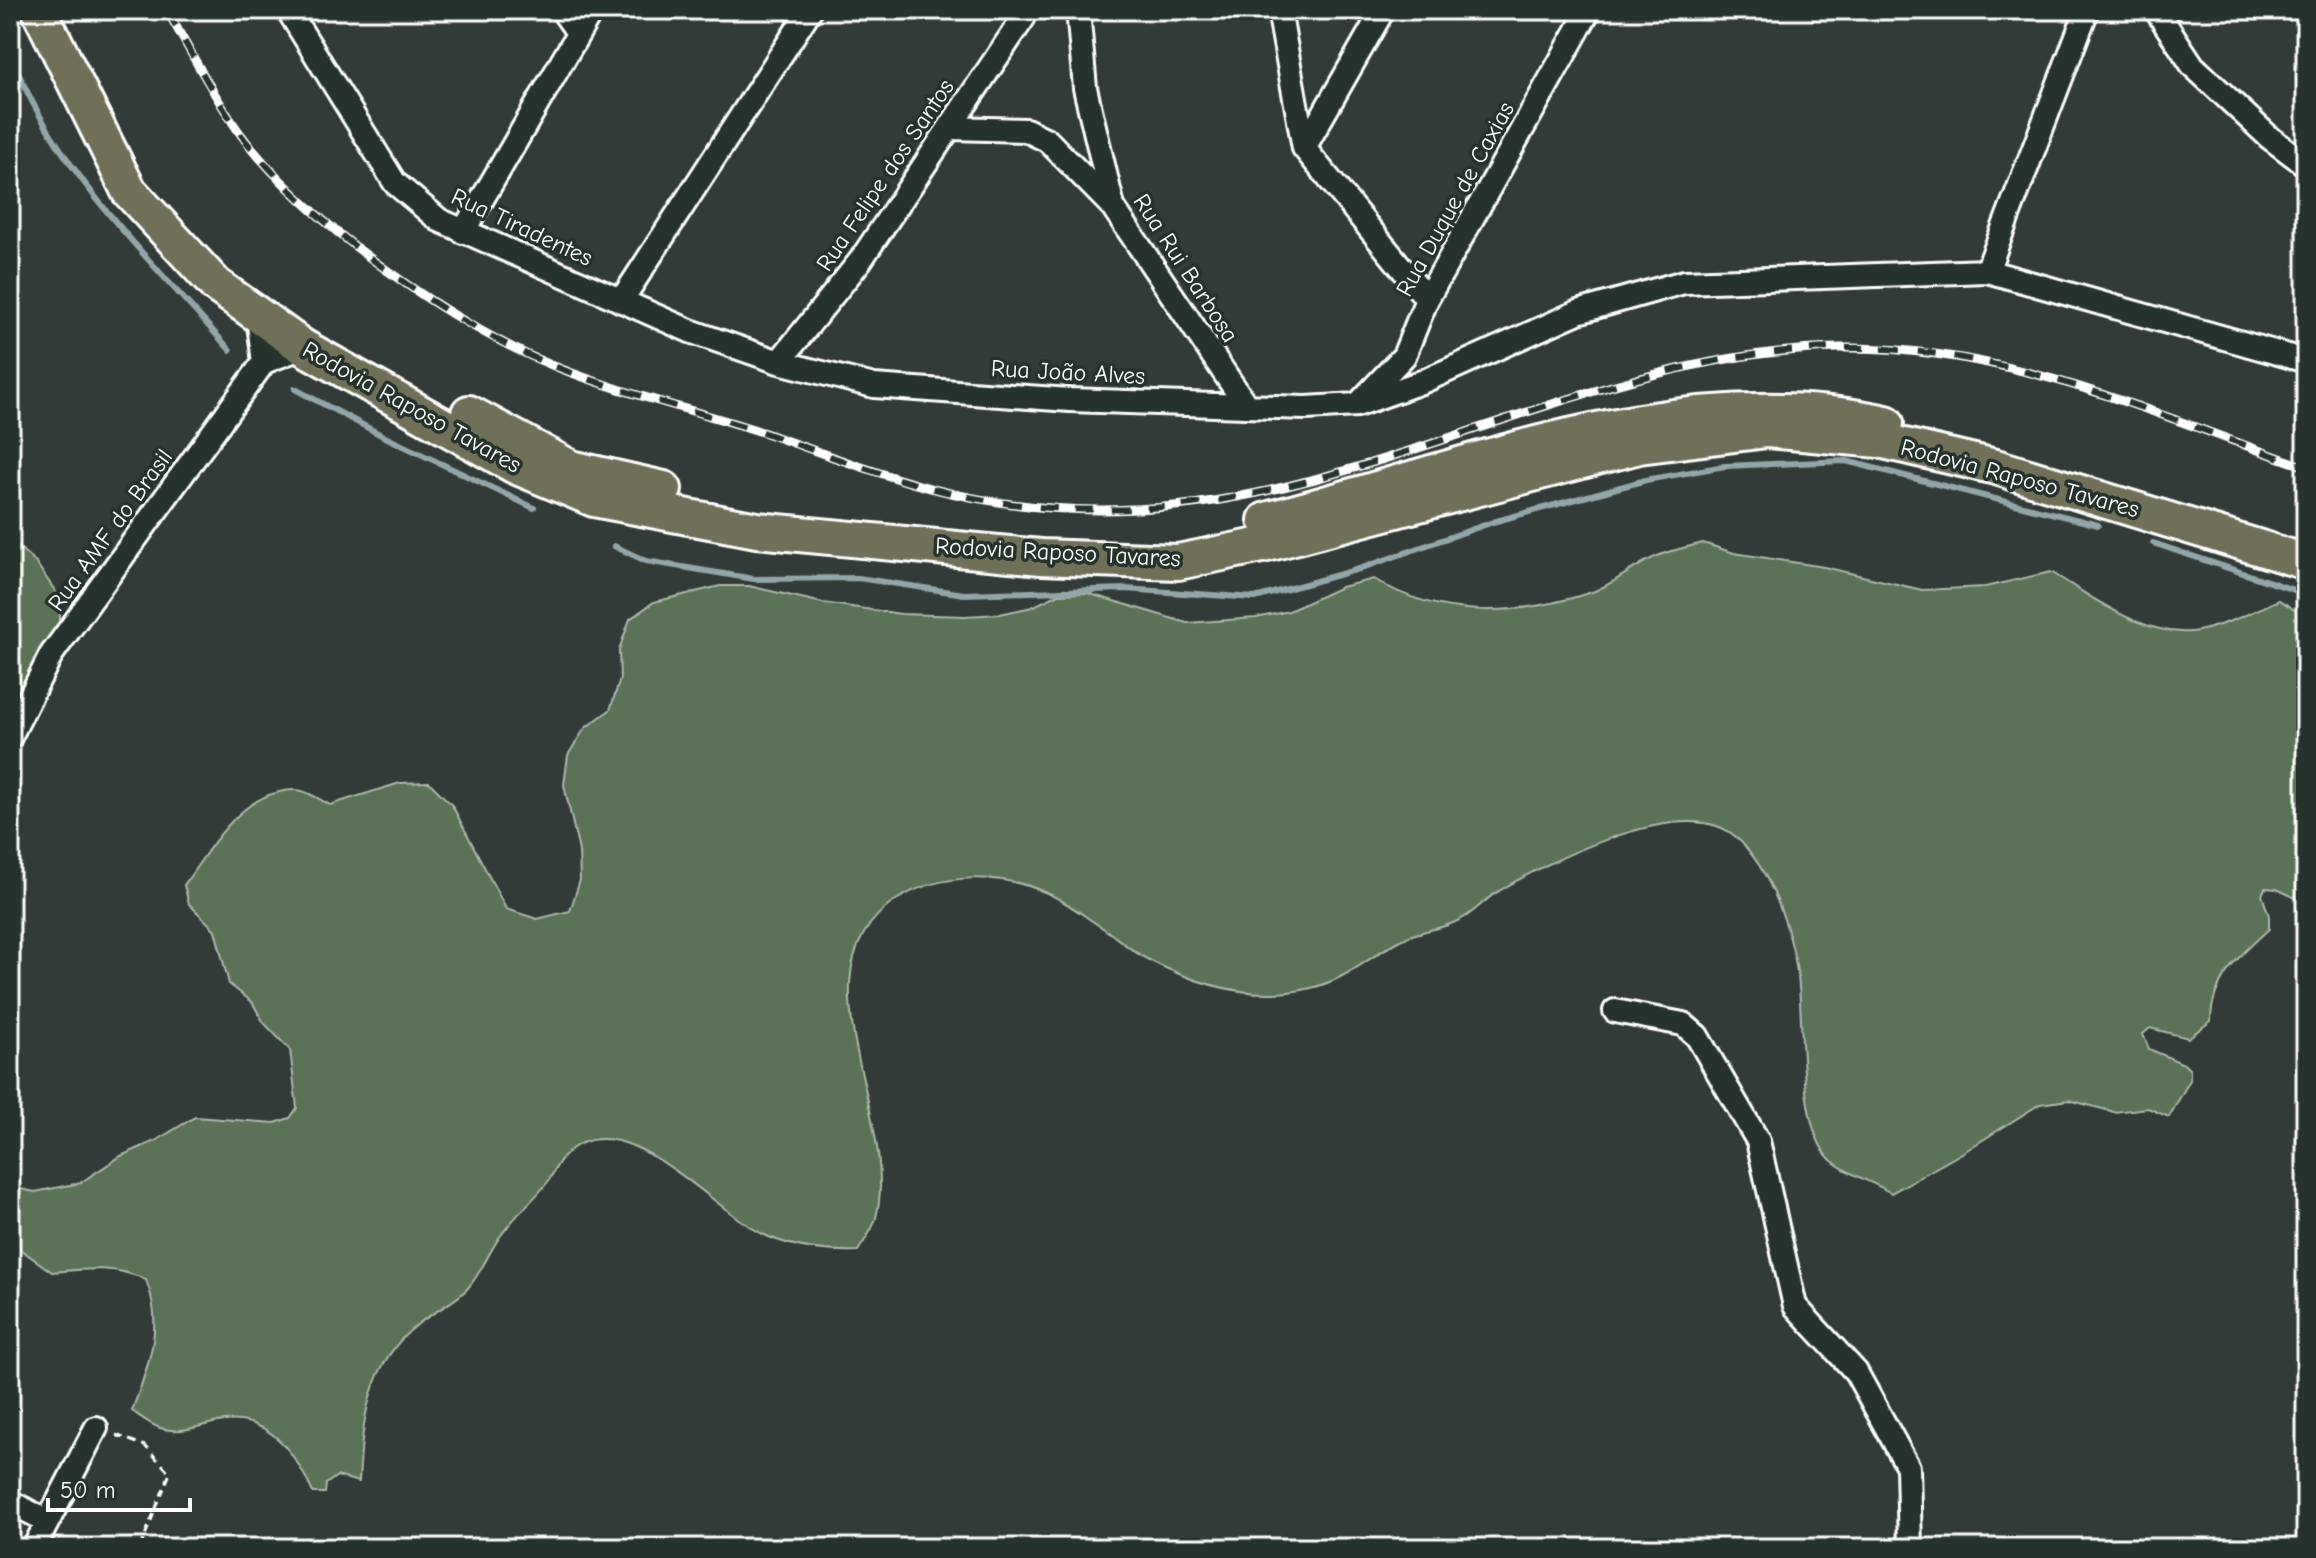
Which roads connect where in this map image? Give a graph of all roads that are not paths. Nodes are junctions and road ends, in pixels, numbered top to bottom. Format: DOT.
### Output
graph roads {
  1 [pos="39,10"];
  2 [pos="60,10"];
  3 [pos="288,10"];
  4 [pos="562,10"];
  5 [pos="592,10"];
  6 [pos="810,10"];
  7 [pos="1078,10"];
  8 [pos="1279,10"];
  9 [pos="1383,10"];
  10 [pos="1589,10"];
  11 [pos="2087,10"];
  12 [pos="2156,10"];
  13 [pos="1028,12"];
  14 [pos="577,31"];
  15 [pos="950,128"];
  16 [pos="1304,148"];
  17 [pos="2306,165"];
  18 [pos="1113,207"];
  19 [pos="463,232"];
  20 [pos="1987,271"];
  21 [pos="1427,299"];
  22 [pos="621,301"];
  23 [pos="258,317"];
  24 [pos="303,347"];
  25 [pos="2306,361"];
  26 [pos="264,362"];
  27 [pos="779,362"];
  28 [pos="1246,405"];
  29 [pos="1357,405"];
  30 [pos="2306,542"];
  31 [pos="2306,562"];
  32 [pos="10,737"];
  33 [pos="1615,1011"];
  34 [pos="96,1428"];
  35 [pos="10,1502"];
  36 [pos="47,1521"];
  37 [pos="34,1548"];
  38 [pos="1910,1548"];
  1 -- 23 [label="highway, Rodovia Raposo Tavares"];
  2 -- 30 [label="highway, Rodovia Raposo Tavares"];
  3 -- 19 [label="street, Rua Tiradentes"];
  4 -- 14 [label="street"];
  5 -- 14 [label="street"];
  6 -- 22 [label="street"];
  7 -- 18 [label="street, Rua Rui Barbosa"];
  8 -- 16 [label="street"];
  9 -- 16 [label="street"];
  10 -- 21 [label="street, Rua Duque de Caxias"];
  11 -- 20 [label="street"];
  12 -- 17 [label="street"];
  13 -- 15 [label="street, Rua Felipe dos Santos"];
  14 -- 19 [label="street"];
  15 -- 18 [label="street"];
  15 -- 27 [label="street, Rua Felipe dos Santos"];
  16 -- 21 [label="street"];
  18 -- 28 [label="street, Rua Rui Barbosa"];
  19 -- 22 [label="street, Rua Tiradentes"];
  20 -- 25 [label="street, Rua João Alves"];
  20 -- 29 [label="street, Rua João Alves"];
  21 -- 29 [label="street, Rua Duque de Caxias"];
  22 -- 27 [label="street, Rua Tiradentes"];
  23 -- 24 [label="highway, Rodovia Raposo Tavares"];
  23 -- 26 [label="street"];
  24 -- 26 [label="street"];
  24 -- 31 [label="highway, Rodovia Raposo Tavares"];
  26 -- 32 [label="street, Rua AMF do Brasil"];
  27 -- 28 [label="street, Rua João Alves"];
  28 -- 29 [label="street, Rua João Alves"];
  33 -- 38 [label="street"];
  34 -- 36 [label="street"];
  35 -- 36 [label="street"];
  36 -- 37 [label="street"];
}
